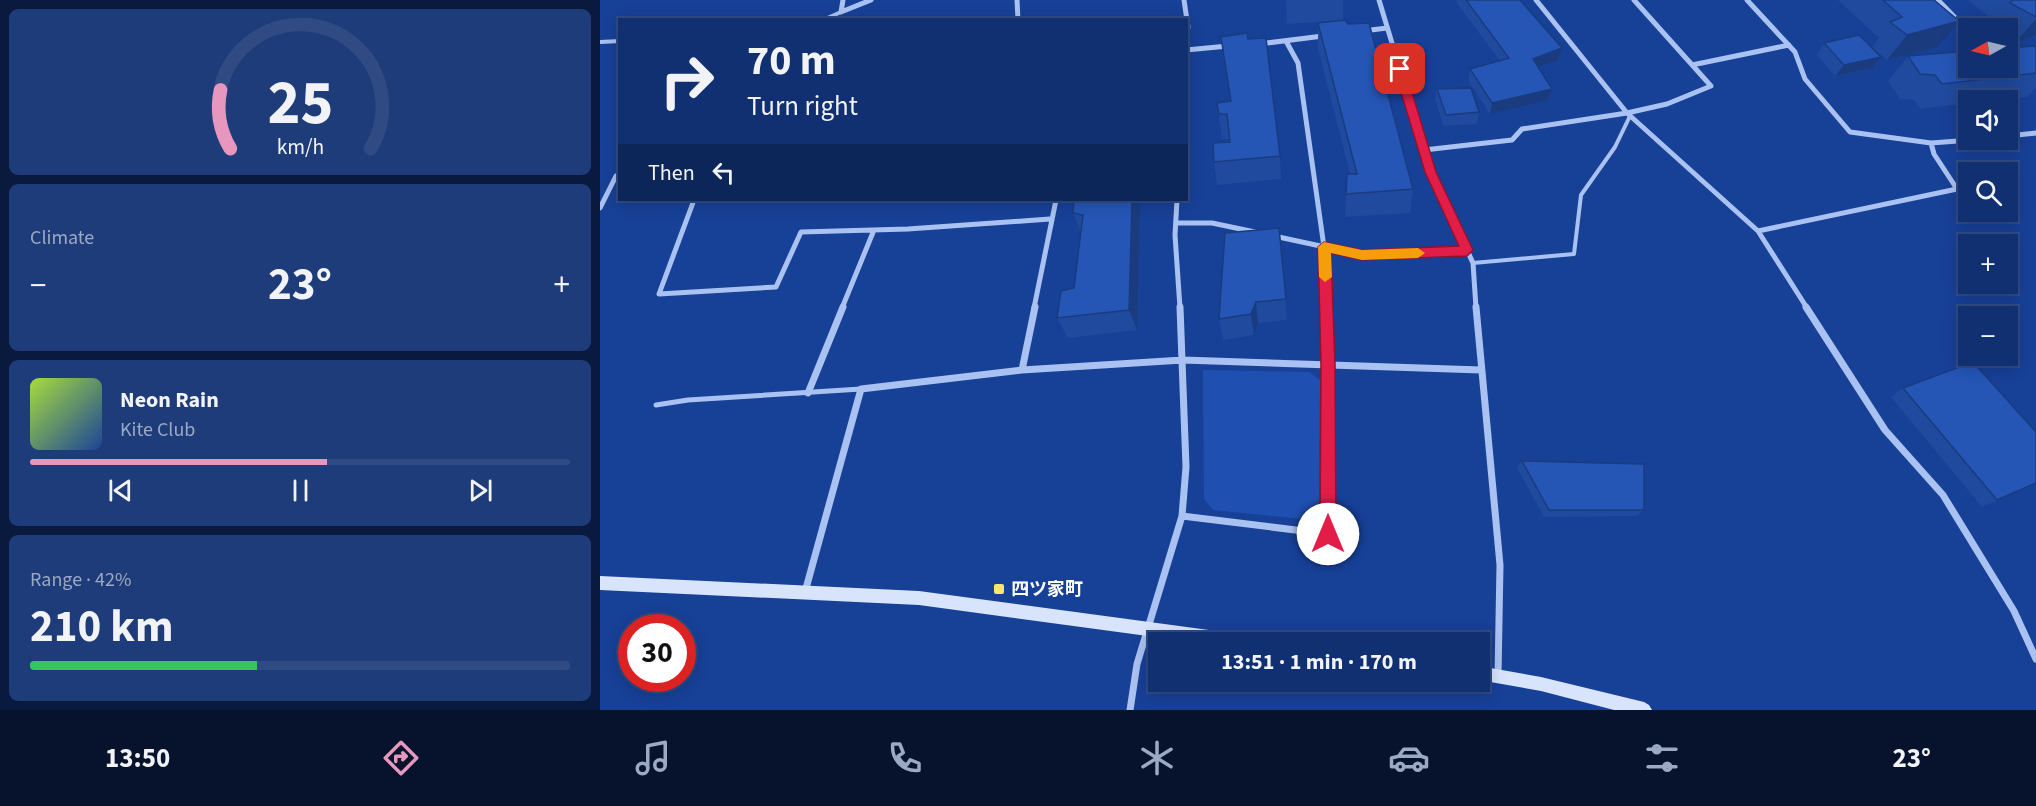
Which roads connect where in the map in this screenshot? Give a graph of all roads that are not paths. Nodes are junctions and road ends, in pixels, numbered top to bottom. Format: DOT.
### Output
graph roads {
  1 [pos="843,0"];
  2 [pos="871,0"];
  3 [pos="1017,0"];
  4 [pos="1184,0"];
  5 [pos="1379,0"];
  6 [pos="1536,0"];
  7 [pos="1634,0"];
  8 [pos="1747,0"];
  9 [pos="1938,0"];
  10 [pos="841,12"];
  11 [pos="828,18"];
  12 [pos="1018,18"];
  13 [pos="1187,18"];
  14 [pos="1958,21"];
  15 [pos="1387,28"];
  16 [pos="1353,32"];
  17 [pos="1331,35"];
  18 [pos="618,41"];
  19 [pos="1286,41"];
  20 [pos="600,42"];
  21 [pos="1238,45"];
  22 [pos="1250,45"];
  23 [pos="1789,45"];
  24 [pos="1188,50"];
  25 [pos="1692,64"];
  26 [pos="1628,115"];
  27 [pos="2036,133"];
  28 [pos="2018,135"];
  29 [pos="1958,141"];
  30 [pos="1931,143"];
  31 [pos="1424,150"];
  32 [pos="618,176"];
  33 [pos="694,201"];
  34 [pos="1056,201"];
  35 [pos="1177,201"];
  36 [pos="600,208"];
  37 [pos="1050,219"];
  38 [pos="1176,223"];
  39 [pos="874,230"];
  40 [pos="1758,231"];
  41 [pos="1257,233"];
  42 [pos="1268,235"];
  43 [pos="1324,247"];
  44 [pos="1467,250"];
  45 [pos="1473,263"];
  46 [pos="1183,360"];
  47 [pos="1328,364"];
  48 [pos="1023,370"];
  49 [pos="1481,370"];
  50 [pos="861,389"];
  51 [pos="808,393"];
  52 [pos="656,405"];
  53 [pos="1182,516"];
  54 [pos="600,583"];
  55 [pos="805,592"];
  56 [pos="1148,629"];
  57 [pos="1171,632"];
  58 [pos="2036,659"];
  59 [pos="1490,674"];
  60 [pos="1498,675"];
  61 [pos="1131,710"];
  62 [pos="1644,710"];
  1 -- 10 [label="street"];
  2 -- 10 [label="street"];
  3 -- 12 [label="street"];
  4 -- 13 [label="street"];
  5 -- 15 [label="street"];
  6 -- 26 [label="street"];
  7 -- 25 [label="street"];
  8 -- 23 [label="street"];
  9 -- 14 [label="street"];
  10 -- 11 [label="lane"];
  15 -- 16 [label="street"];
  15 -- 31 [label="street"];
  17 -- 19 [label="street"];
  18 -- 20 [label="lane"];
  19 -- 22 [label="street"];
  19 -- 43 [label="street"];
  21 -- 24 [label="street"];
  23 -- 25 [label="street"];
  23 -- 30 [label="street"];
  25 -- 26 [label="street"];
  26 -- 31 [label="street"];
  26 -- 40 [label="street"];
  26 -- 45 [label="lane"];
  27 -- 28 [label="street"];
  29 -- 30 [label="street"];
  30 -- 40 [label="street"];
  31 -- 44 [label="street"];
  32 -- 36 [label="street"];
  33 -- 39 [label="street"];
  34 -- 37 [label="street"];
  35 -- 38 [label="street"];
  37 -- 39 [label="street"];
  37 -- 48 [label="street"];
  38 -- 41 [label="street"];
  38 -- 46 [label="street"];
  39 -- 51 [label="street"];
  40 -- 58 [label="street"];
  42 -- 43 [label="street"];
  43 -- 44 [label="street"];
  43 -- 47 [label="street"];
  44 -- 45 [label="street"];
  45 -- 49 [label="street"];
  46 -- 47 [label="street"];
  46 -- 48 [label="street"];
  46 -- 53 [label="street"];
  47 -- 49 [label="street"];
  47 -- 53 [label="street"];
  48 -- 50 [label="street"];
  49 -- 60 [label="street"];
  50 -- 51 [label="lane"];
  50 -- 55 [label="street"];
  51 -- 52 [label="lane"];
  53 -- 56 [label="street"];
  54 -- 55 [label="street"];
  55 -- 56 [label="street"];
  56 -- 57 [label="street"];
  56 -- 61 [label="street"];
  59 -- 60 [label="street"];
  60 -- 62 [label="street"];
}
